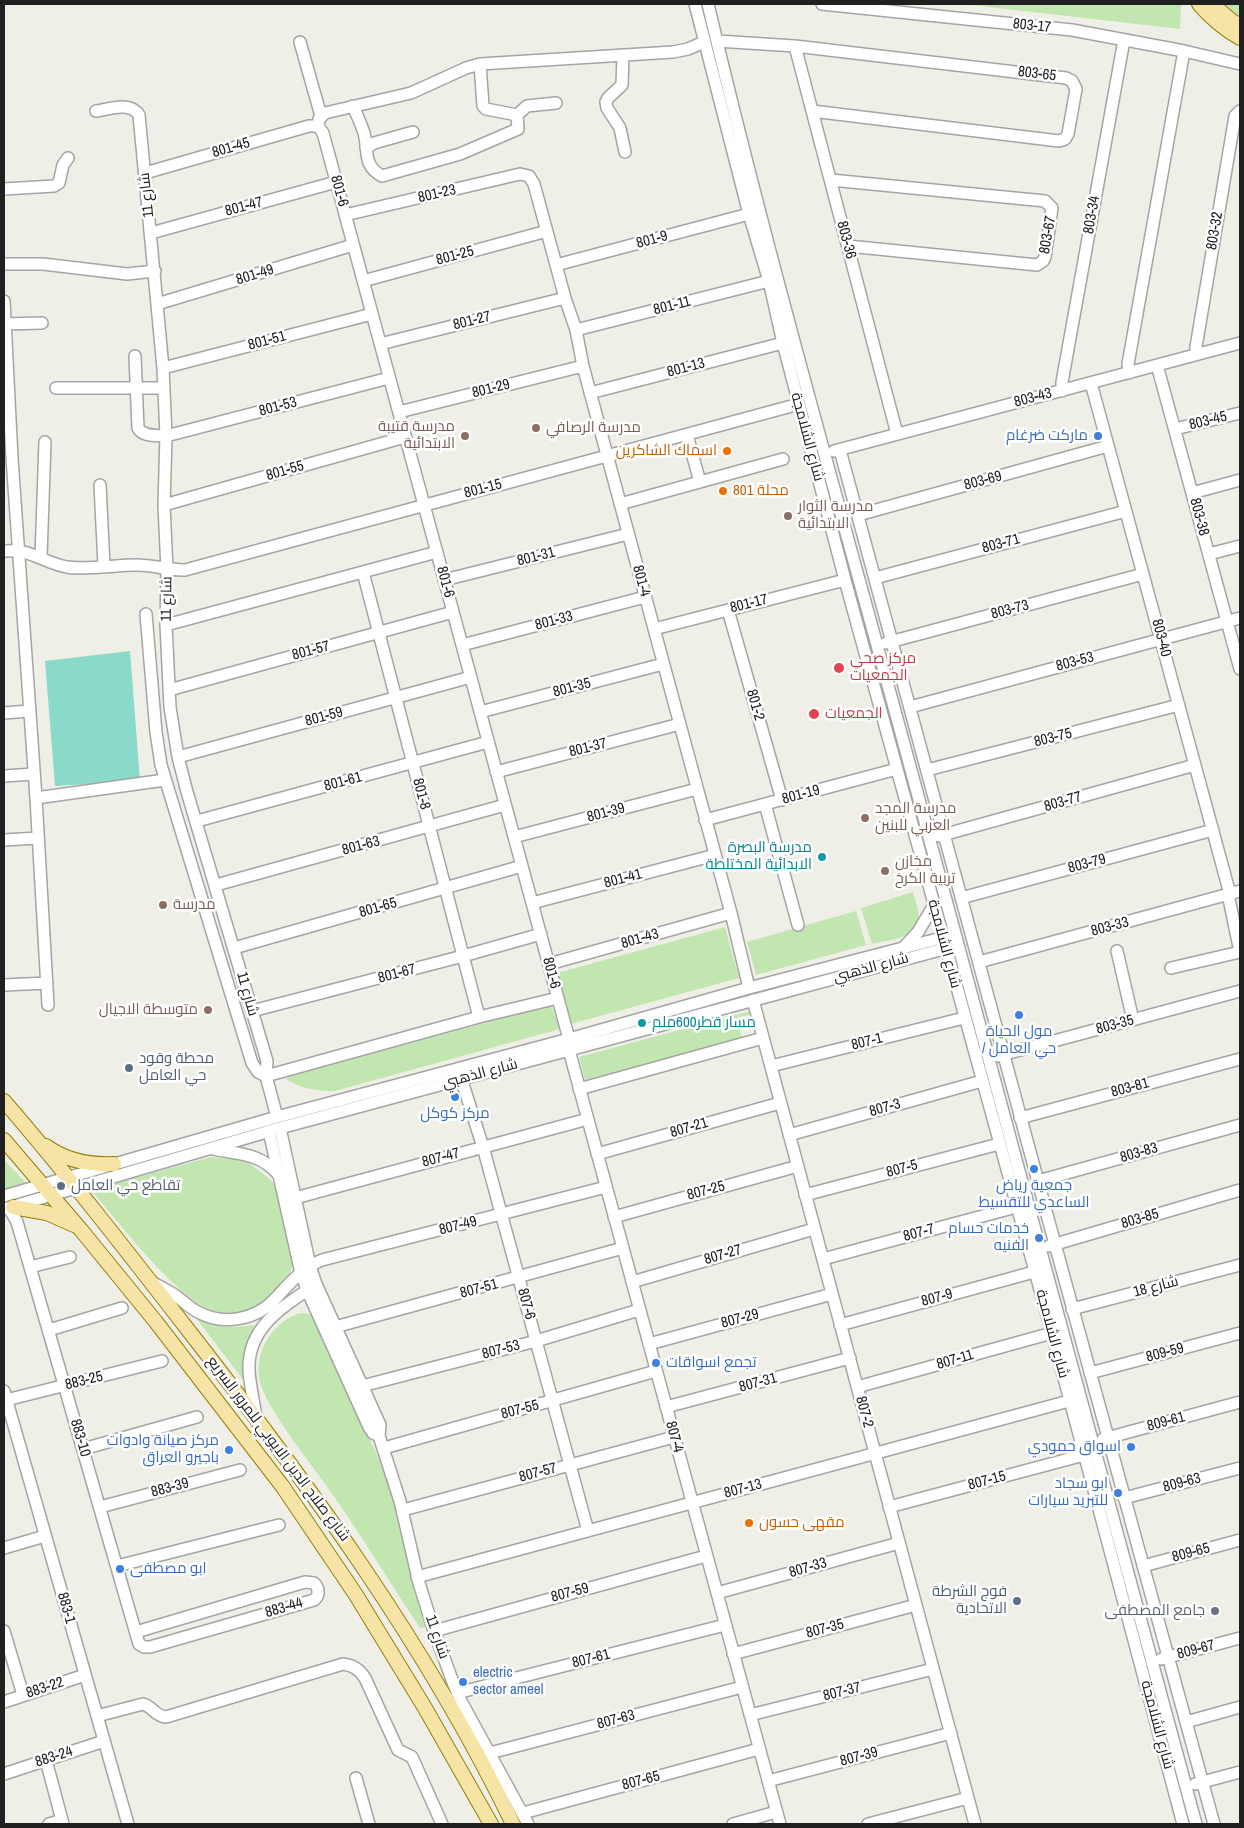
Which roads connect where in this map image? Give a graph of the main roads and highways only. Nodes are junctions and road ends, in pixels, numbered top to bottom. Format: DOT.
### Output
graph roads {
  1 [pos="1198,4"];
  2 [pos="1212,4"];
  3 [pos="1232,25"];
  4 [pos="1240,38"];
  5 [pos="4,1101"];
  6 [pos="37,1139"];
  7 [pos="4,1140"];
  8 [pos="114,1164"];
  9 [pos="7,1205"];
  10 [pos="82,1230"];
  11 [pos="491,1824"];
  12 [pos="513,1824"];
  1 -- 3 [label="main road"];
  2 -- 3 [label="main road"];
  3 -- 4 [label="main road"];
  5 -- 6 [label="main road, شارع صلاح الدين الايوبي للمرور السريع"];
  6 -- 8 [label="main road"];
  6 -- 12 [label="main road, شارع صلاح الدين الايوبي للمرور السريع"];
  7 -- 10 [label="main road, شارع صلاح الدين الايوبي للمرور السريع"];
  9 -- 10 [label="main road"];
  10 -- 11 [label="main road, شارع صلاح الدين الايوبي للمرور السريع"];
}
